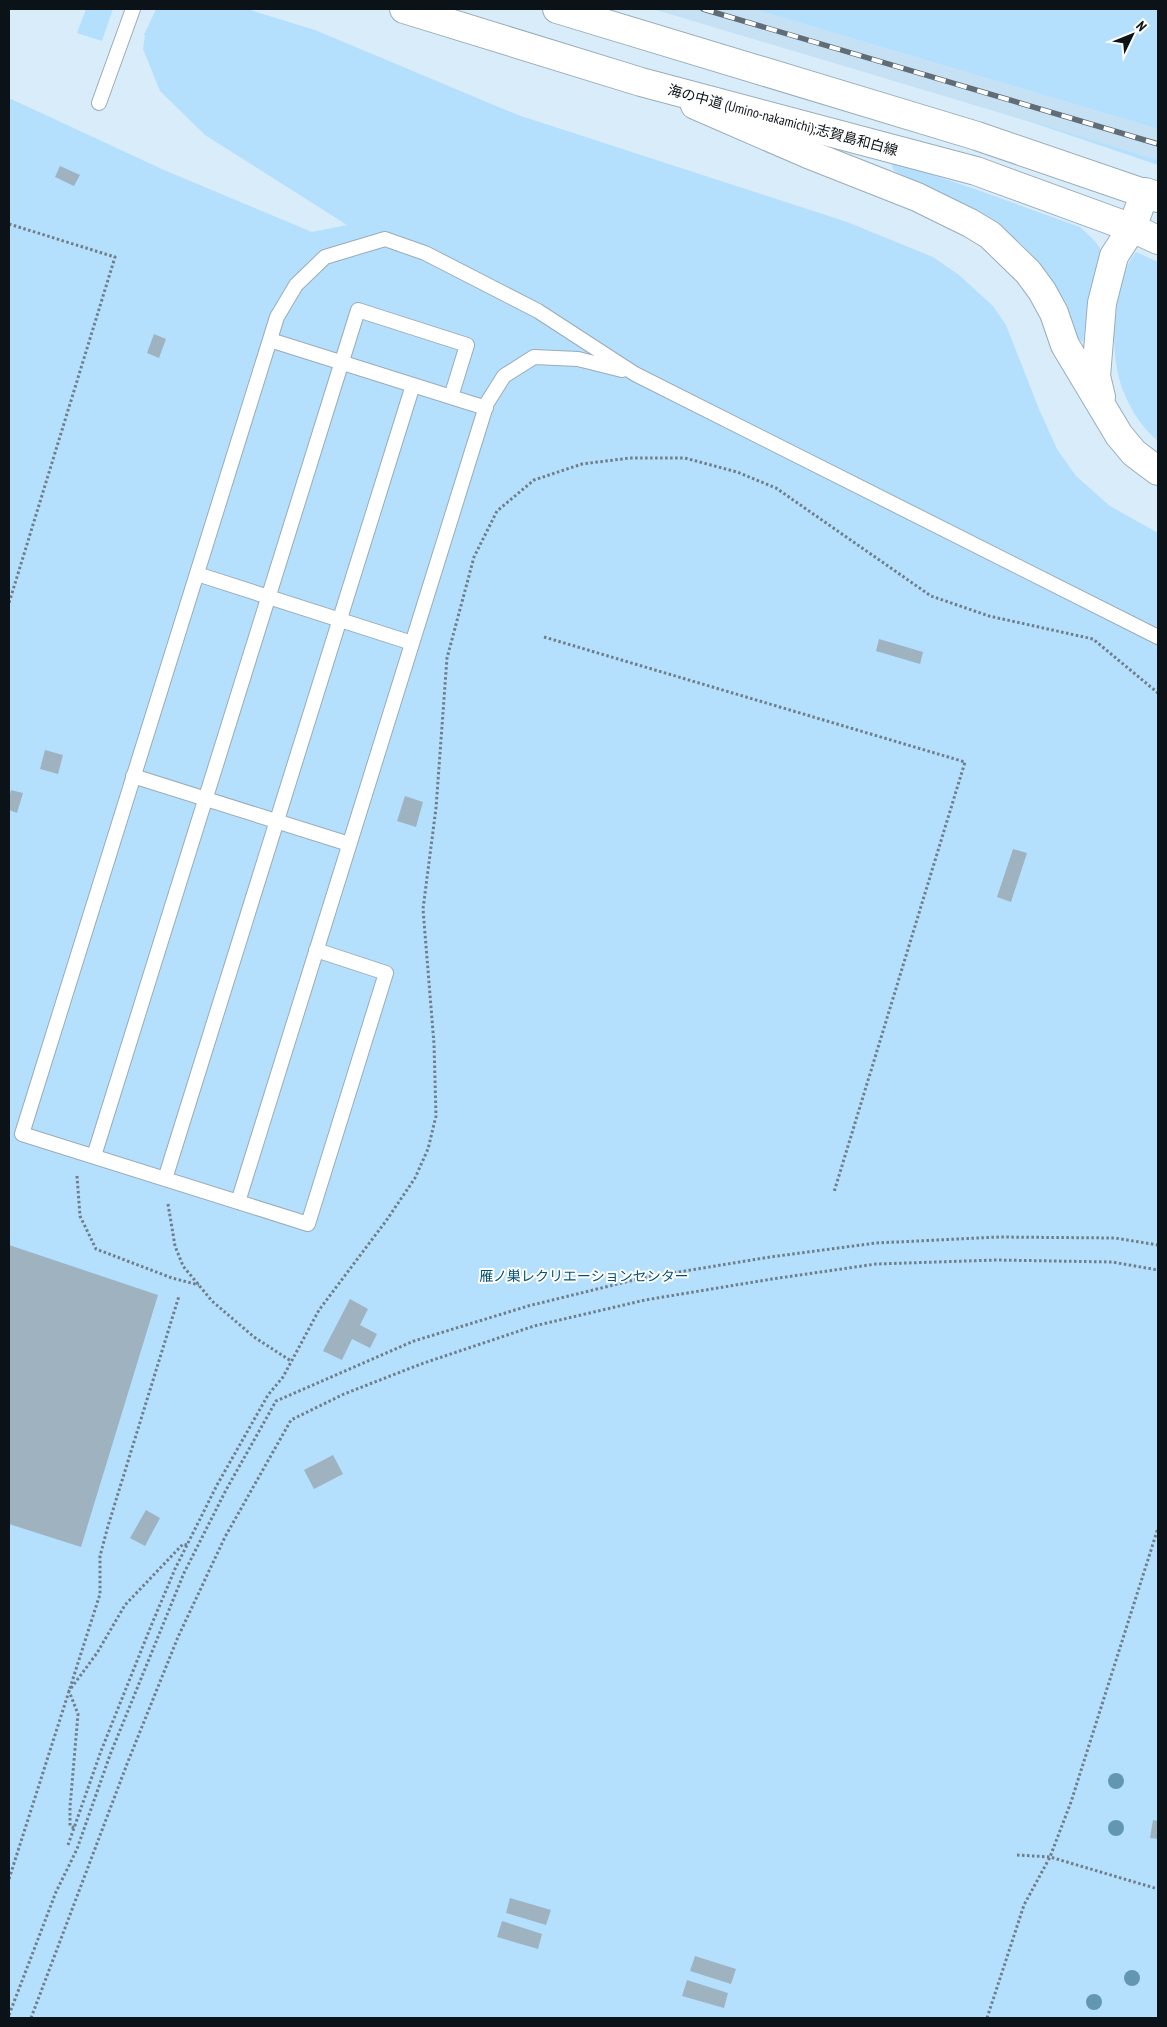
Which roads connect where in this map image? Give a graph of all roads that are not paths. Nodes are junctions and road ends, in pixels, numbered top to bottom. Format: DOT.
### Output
graph roads {
  1 [pos="133,9"];
  2 [pos="404,9"];
  3 [pos="557,9"];
  4 [pos="641,82"];
  5 [pos="99,103"];
  6 [pos="1154,195"];
  7 [pos="1132,228"];
  8 [pos="1158,240"];
  9 [pos="270,340"];
  10 [pos="341,362"];
  11 [pos="635,374"];
  12 [pos="413,385"];
  13 [pos="451,397"];
  14 [pos="486,408"];
  15 [pos="1105,409"];
  16 [pos="1158,471"];
  17 [pos="196,574"];
  18 [pos="268,597"];
  19 [pos="340,620"];
  20 [pos="1158,637"];
  21 [pos="412,643"];
  22 [pos="133,776"];
  23 [pos="205,799"];
  24 [pos="277,821"];
  25 [pos="349,844"];
  26 [pos="316,950"];
  27 [pos="94,1156"];
  28 [pos="165,1179"];
  29 [pos="238,1202"];
  1 -- 5 [label="lane"];
  2 -- 4 [label="main road, 海の中道 (Umino-nakamichi);志賀島和白線"];
  3 -- 6 [label="main road"];
  4 -- 7 [label="main road, 海の中道 (Umino-nakamichi);志賀島和白線"];
  4 -- 15 [label="main road"];
  6 -- 7 [label="main road"];
  7 -- 8 [label="main road, 海の中道 (Umino-nakamichi);志賀島和白線"];
  7 -- 15 [label="main road"];
  9 -- 10 [label="lane"];
  9 -- 11 [label="lane"];
  9 -- 17 [label="lane"];
  10 -- 12 [label="lane"];
  10 -- 13 [label="lane"];
  10 -- 18 [label="lane"];
  11 -- 14 [label="lane"];
  11 -- 20 [label="lane"];
  12 -- 13 [label="lane"];
  12 -- 19 [label="lane"];
  13 -- 14 [label="lane"];
  14 -- 21 [label="lane"];
  15 -- 16 [label="main road"];
  17 -- 18 [label="lane"];
  17 -- 22 [label="lane"];
  18 -- 19 [label="lane"];
  18 -- 23 [label="lane"];
  19 -- 21 [label="lane"];
  19 -- 24 [label="lane"];
  21 -- 25 [label="lane"];
  22 -- 23 [label="lane"];
  22 -- 27 [label="lane"];
  23 -- 24 [label="lane"];
  23 -- 27 [label="lane"];
  24 -- 25 [label="lane"];
  24 -- 28 [label="lane"];
  25 -- 26 [label="lane"];
  26 -- 29 [label="lane"];
  26 -- 29 [label="lane"];
  27 -- 28 [label="lane"];
  28 -- 29 [label="lane"];
}
